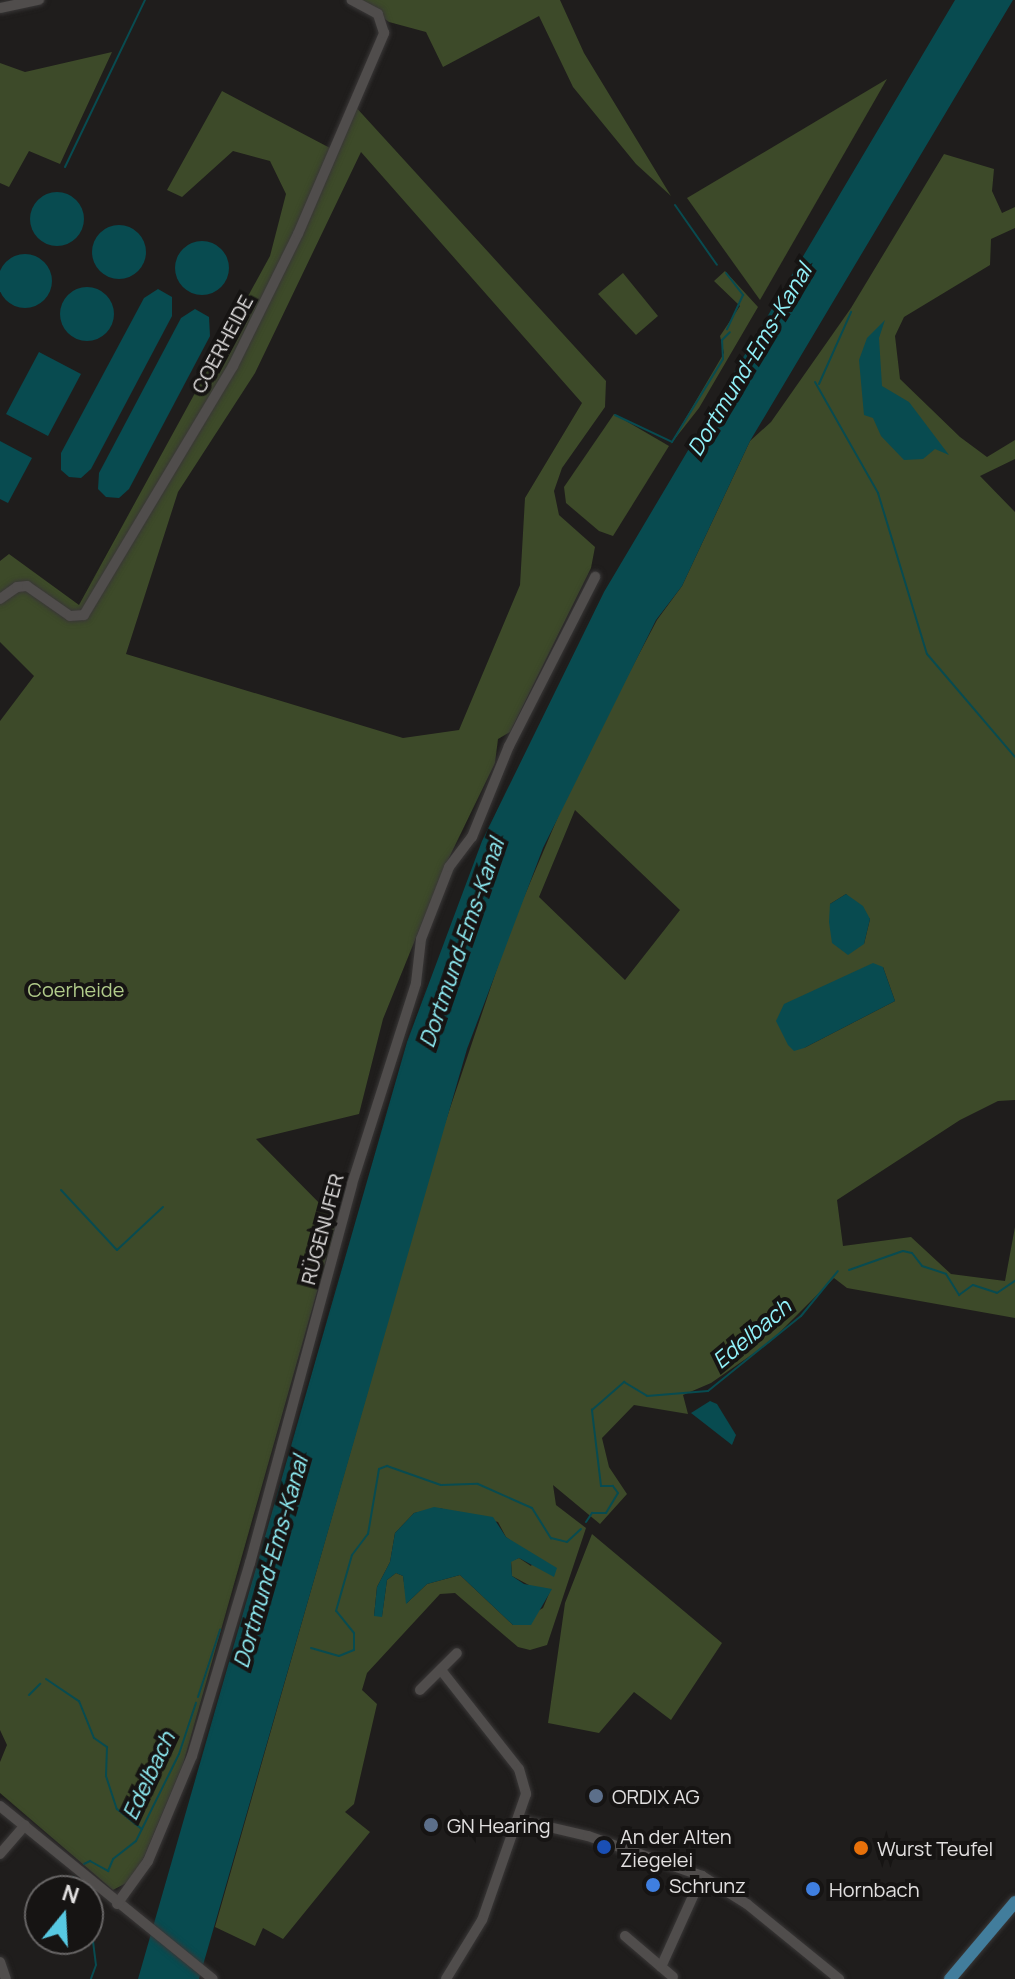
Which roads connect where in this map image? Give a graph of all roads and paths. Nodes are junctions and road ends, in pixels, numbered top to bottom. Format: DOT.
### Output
graph roads {
  1 [pos="39,0"];
  2 [pos="352,0"];
  3 [pos="0,8"];
  4 [pos="595,577"];
  5 [pos="0,599"];
  6 [pos="457,1653"];
  7 [pos="441,1670"];
  8 [pos="420,1690"];
  9 [pos="0,1806"];
  10 [pos="519,1820"];
  11 [pos="25,1825"];
  12 [pos="0,1854"];
  13 [pos="702,1876"];
  14 [pos="1015,1902"];
  15 [pos="117,1904"];
  16 [pos="625,1936"];
  17 [pos="0,1962"];
  18 [pos="661,1967"];
  19 [pos="452,1977"];
  20 [pos="673,1977"];
  21 [pos="213,1978"];
  22 [pos="6,1979"];
  23 [pos="839,1979"];
  24 [pos="950,1979"];
  1 -- 3 [label="street"];
  2 -- 5 [label="street, COERHEIDE"];
  4 -- 15 [label="street, RÜGENUFER"];
  6 -- 7 [label="street"];
  7 -- 8 [label="street"];
  7 -- 10 [label="street"];
  9 -- 11 [label="street"];
  10 -- 13 [label="street"];
  10 -- 19 [label="street"];
  11 -- 12 [label="street"];
  11 -- 15 [label="street"];
  13 -- 18 [label="street"];
  13 -- 23 [label="street"];
  14 -- 24 [label="main road"];
  15 -- 21 [label="street"];
  16 -- 18 [label="street"];
  17 -- 22 [label="street"];
  18 -- 20 [label="street"];
}
